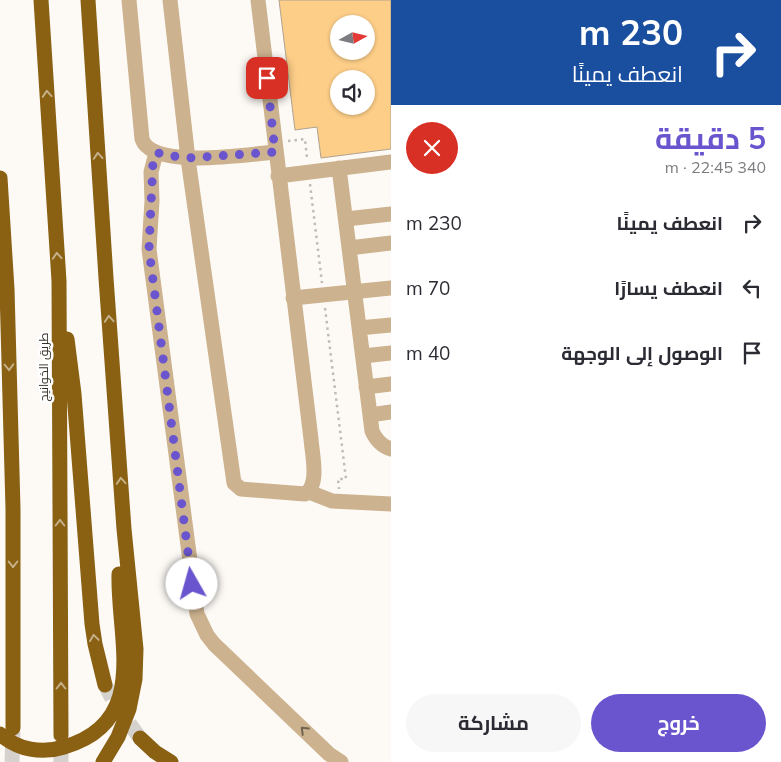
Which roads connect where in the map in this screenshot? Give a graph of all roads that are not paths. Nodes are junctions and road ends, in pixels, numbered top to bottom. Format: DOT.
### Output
graph roads {
  1 [pos="40,0"];
  2 [pos="88,0"];
  3 [pos="129,0"];
  4 [pos="170,0"];
  5 [pos="258,0"];
  6 [pos="187,151"];
  7 [pos="275,152"];
  8 [pos="159,153"];
  9 [pos="391,162"];
  10 [pos="340,168"];
  11 [pos="278,176"];
  12 [pos="0,178"];
  13 [pos="391,214"];
  14 [pos="346,219"];
  15 [pos="391,243"];
  16 [pos="349,248"];
  17 [pos="59,281"];
  18 [pos="391,288"];
  19 [pos="355,292"];
  20 [pos="293,298"];
  21 [pos="391,325"];
  22 [pos="359,328"];
  23 [pos="391,353"];
  24 [pos="363,356"];
  25 [pos="391,384"];
  26 [pos="366,387"];
  27 [pos="391,412"];
  28 [pos="370,415"];
  29 [pos="391,449"];
  30 [pos="309,492"];
  31 [pos="391,504"];
  32 [pos="124,529"];
  33 [pos="105,685"];
  34 [pos="6,731"];
  35 [pos="61,735"];
  36 [pos="140,738"];
  37 [pos="103,762"];
  38 [pos="171,762"];
  39 [pos="341,762"];
  17 -- 1 [label="highway, طريق الخوانيج, one-way"];
  32 -- 2 [label="highway, one-way"];
  3 -- 8 [label="lane"];
  4 -- 6 [label="lane"];
  5 -- 7 [label="lane"];
  6 -- 7 [label="lane"];
  6 -- 8 [label="lane"];
  6 -- 30 [label="lane"];
  7 -- 11 [label="lane"];
  39 -- 8 [label="lane, one-way"];
  9 -- 10 [label="lane"];
  10 -- 11 [label="lane"];
  10 -- 14 [label="lane"];
  11 -- 20 [label="lane"];
  12 -- 34 [label="highway, one-way"];
  13 -- 14 [label="lane"];
  14 -- 16 [label="lane"];
  15 -- 16 [label="lane"];
  16 -- 19 [label="lane"];
  33 -- 17 [label="highway, one-way"];
  35 -- 17 [label="highway, طريق الخوانيج, one-way"];
  18 -- 19 [label="lane"];
  19 -- 20 [label="lane"];
  19 -- 22 [label="lane"];
  20 -- 30 [label="lane"];
  21 -- 22 [label="lane"];
  22 -- 24 [label="lane"];
  23 -- 24 [label="lane"];
  24 -- 26 [label="lane"];
  25 -- 26 [label="lane"];
  26 -- 28 [label="lane"];
  27 -- 28 [label="lane"];
  28 -- 29 [label="lane"];
  30 -- 31 [label="lane"];
  32 -- 34 [label="highway"];
  32 -- 37 [label="highway"];
  36 -- 38 [label="highway"];
}
